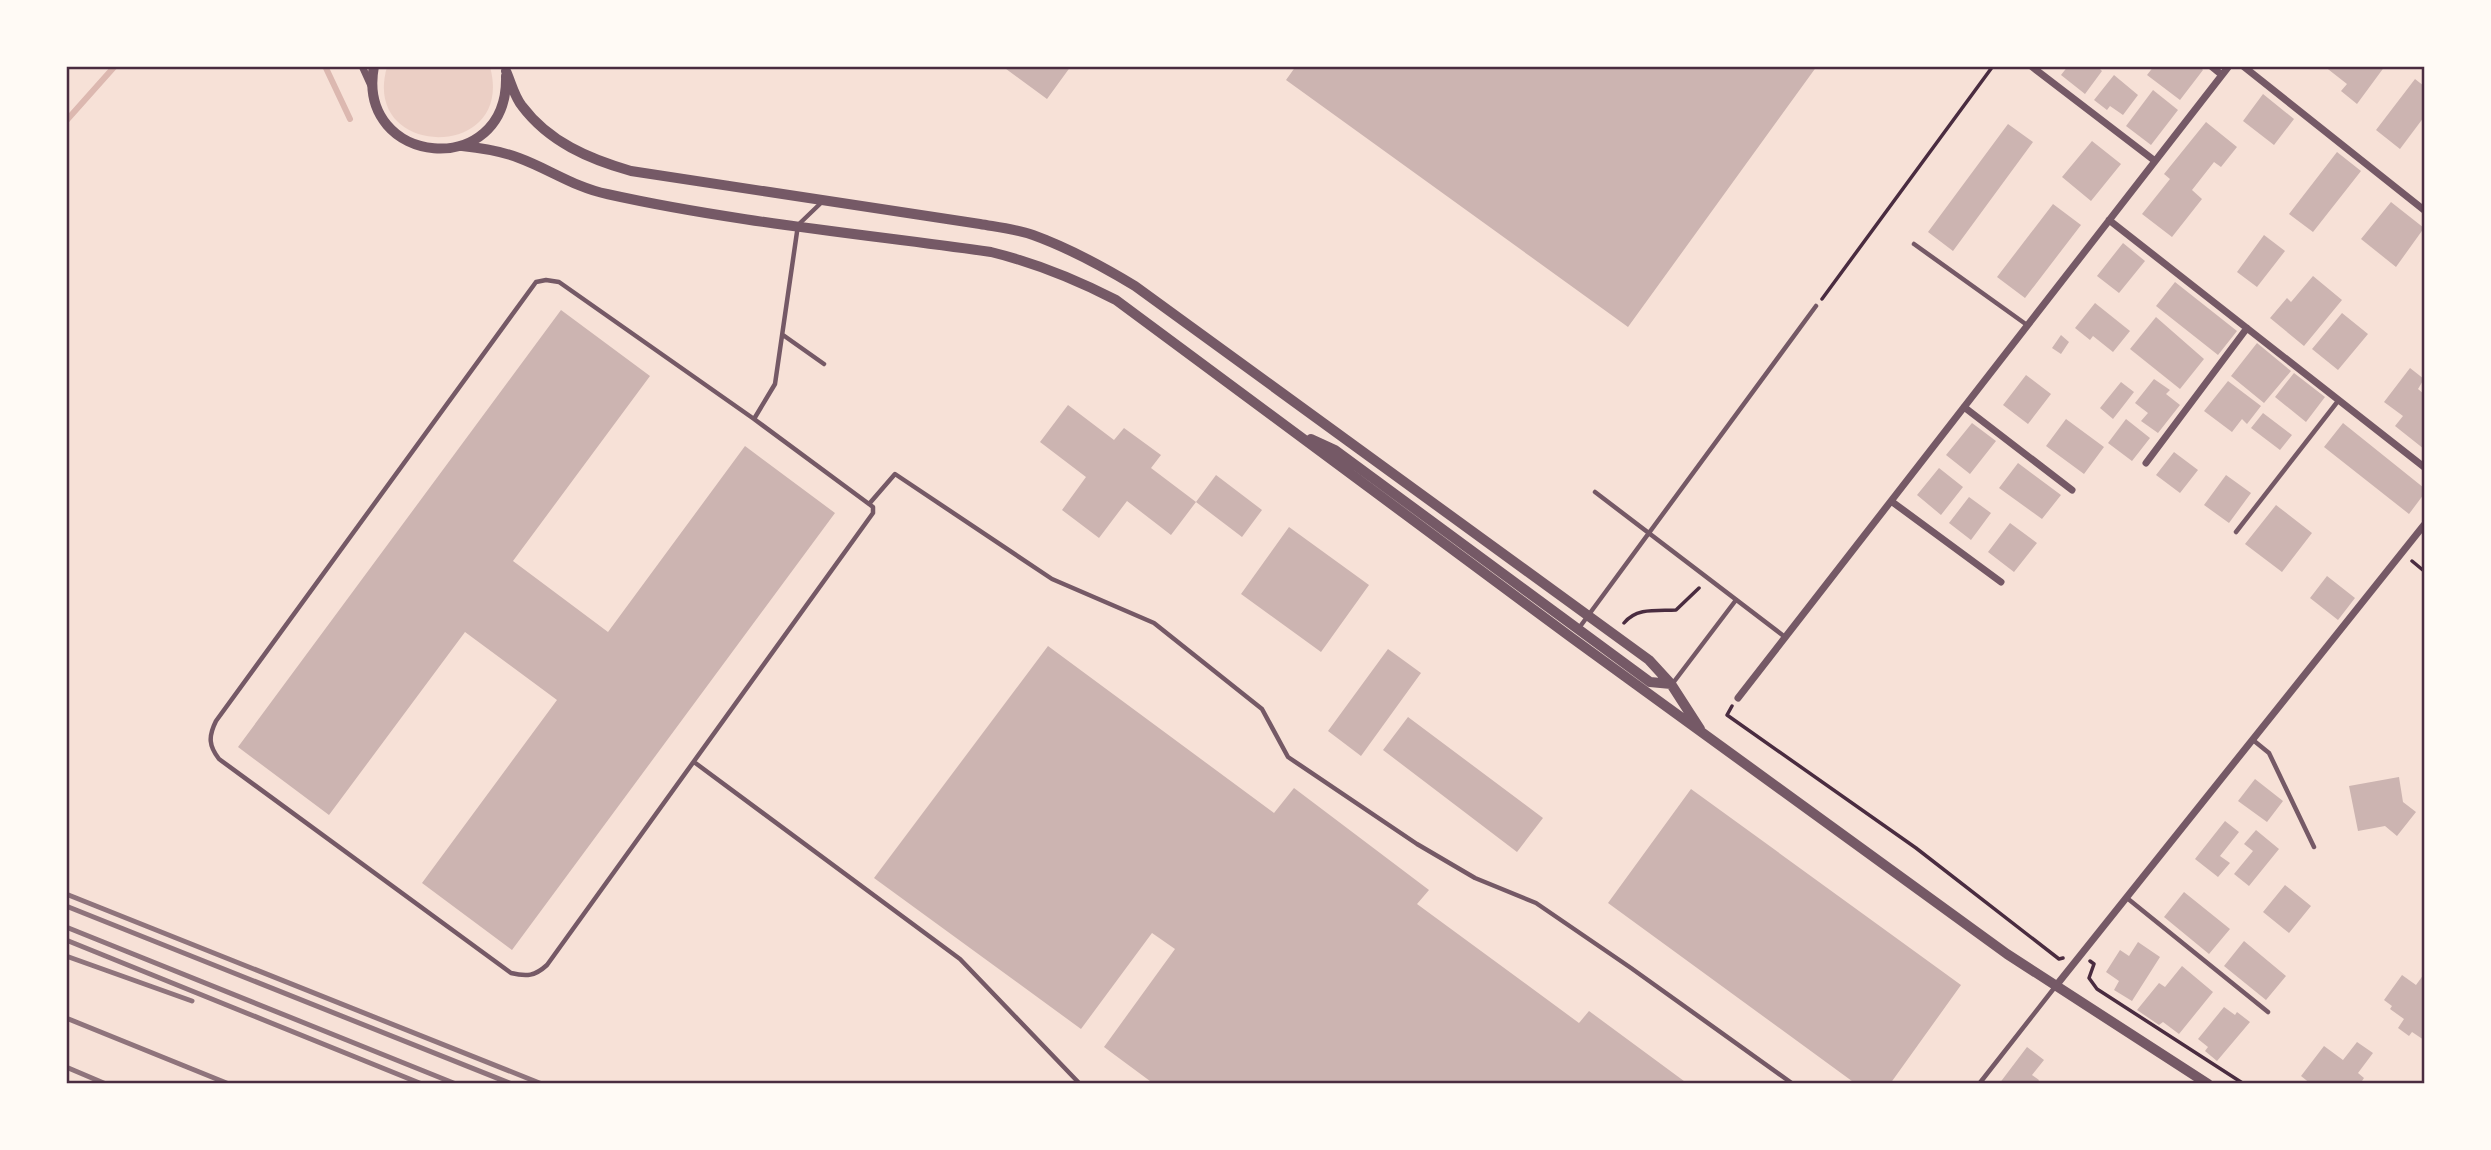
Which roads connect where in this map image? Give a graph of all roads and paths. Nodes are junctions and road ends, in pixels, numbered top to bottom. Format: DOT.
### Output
graph roads {
  1 [pos="362,66"];
  2 [pos="374,66"];
  3 [pos="1993,66"];
  4 [pos="2031,66"];
  5 [pos="2211,66"];
  6 [pos="2229,66"];
  7 [pos="2243,66"];
  8 [pos="505,69"];
  9 [pos="2222,75"];
  10 [pos="373,89"];
  11 [pos="462,146"];
  12 [pos="2155,161"];
  13 [pos="823,200"];
  14 [pos="2424,211"];
  15 [pos="2109,220"];
  16 [pos="798,225"];
  17 [pos="1914,244"];
  18 [pos="1816,306"];
  19 [pos="2027,325"];
  20 [pos="2247,328"];
  21 [pos="783,335"];
  22 [pos="824,364"];
  23 [pos="2339,400"];
  24 [pos="1964,407"];
  25 [pos="754,419"];
  26 [pos="1289,429"];
  27 [pos="2146,463"];
  28 [pos="2424,467"];
  29 [pos="2072,490"];
  30 [pos="1595,492"];
  31 [pos="1891,501"];
  32 [pos="869,504"];
  33 [pos="1450,515"];
  34 [pos="2424,525"];
  35 [pos="2236,532"];
  36 [pos="1448,533"];
  37 [pos="1649,533"];
  38 [pos="2001,582"];
  39 [pos="1699,587"];
  40 [pos="1736,600"];
  41 [pos="1588,616"];
  42 [pos="1622,626"];
  43 [pos="1578,629"];
  44 [pos="1785,637"];
  45 [pos="1671,684"];
  46 [pos="1738,698"];
  47 [pos="1704,734"];
  48 [pos="2253,740"];
  49 [pos="694,762"];
  50 [pos="2314,847"];
  51 [pos="2127,898"];
  52 [pos="2082,954"];
  53 [pos="2055,987"];
  54 [pos="2268,1012"];
  55 [pos="1080,1083"];
  56 [pos="1793,1083"];
  57 [pos="1979,1083"];
  58 [pos="2208,1083"];
  59 [pos="2245,1083"];
  1 -- 10 [label="street"];
  2 -- 10 [label="street"];
  3 -- 18 [label="path"];
  4 -- 12 [label="street"];
  5 -- 9 [label="street"];
  6 -- 9 [label="street"];
  7 -- 14 [label="street"];
  8 -- 11 [label="street"];
  8 -- 13 [label="street"];
  9 -- 12 [label="street"];
  10 -- 11 [label="street"];
  11 -- 16 [label="street"];
  12 -- 15 [label="street"];
  13 -- 16 [label="lane"];
  13 -- 33 [label="street"];
  15 -- 19 [label="street"];
  15 -- 20 [label="street"];
  16 -- 21 [label="lane"];
  16 -- 26 [label="street"];
  17 -- 19 [label="lane"];
  18 -- 37 [label="lane"];
  19 -- 24 [label="street"];
  20 -- 23 [label="street"];
  20 -- 27 [label="street"];
  21 -- 22 [label="lane"];
  21 -- 25 [label="lane"];
  23 -- 28 [label="street"];
  23 -- 35 [label="lane"];
  24 -- 29 [label="street"];
  24 -- 31 [label="street"];
  25 -- 32 [label="lane"];
  25 -- 49 [label="lane"];
  26 -- 36 [label="street"];
  26 -- 47 [label="street"];
  30 -- 37 [label="lane"];
  31 -- 38 [label="street"];
  31 -- 44 [label="street"];
  32 -- 49 [label="lane"];
  32 -- 56 [label="lane"];
  33 -- 36 [label="lane"];
  33 -- 41 [label="street"];
  34 -- 48 [label="street"];
  36 -- 43 [label="street"];
  37 -- 40 [label="lane"];
  37 -- 41 [label="lane"];
  39 -- 42 [label="path"];
  40 -- 44 [label="lane"];
  40 -- 45 [label="lane"];
  41 -- 43 [label="lane"];
  41 -- 45 [label="street"];
  43 -- 45 [label="street"];
  44 -- 46 [label="street"];
  45 -- 47 [label="street"];
  46 -- 52 [label="path"];
  47 -- 53 [label="street"];
  48 -- 50 [label="lane"];
  48 -- 51 [label="street"];
  49 -- 55 [label="lane"];
  51 -- 52 [label="street"];
  51 -- 54 [label="lane"];
  52 -- 53 [label="street"];
  52 -- 59 [label="path"];
  53 -- 57 [label="lane"];
  53 -- 58 [label="street"];
}
